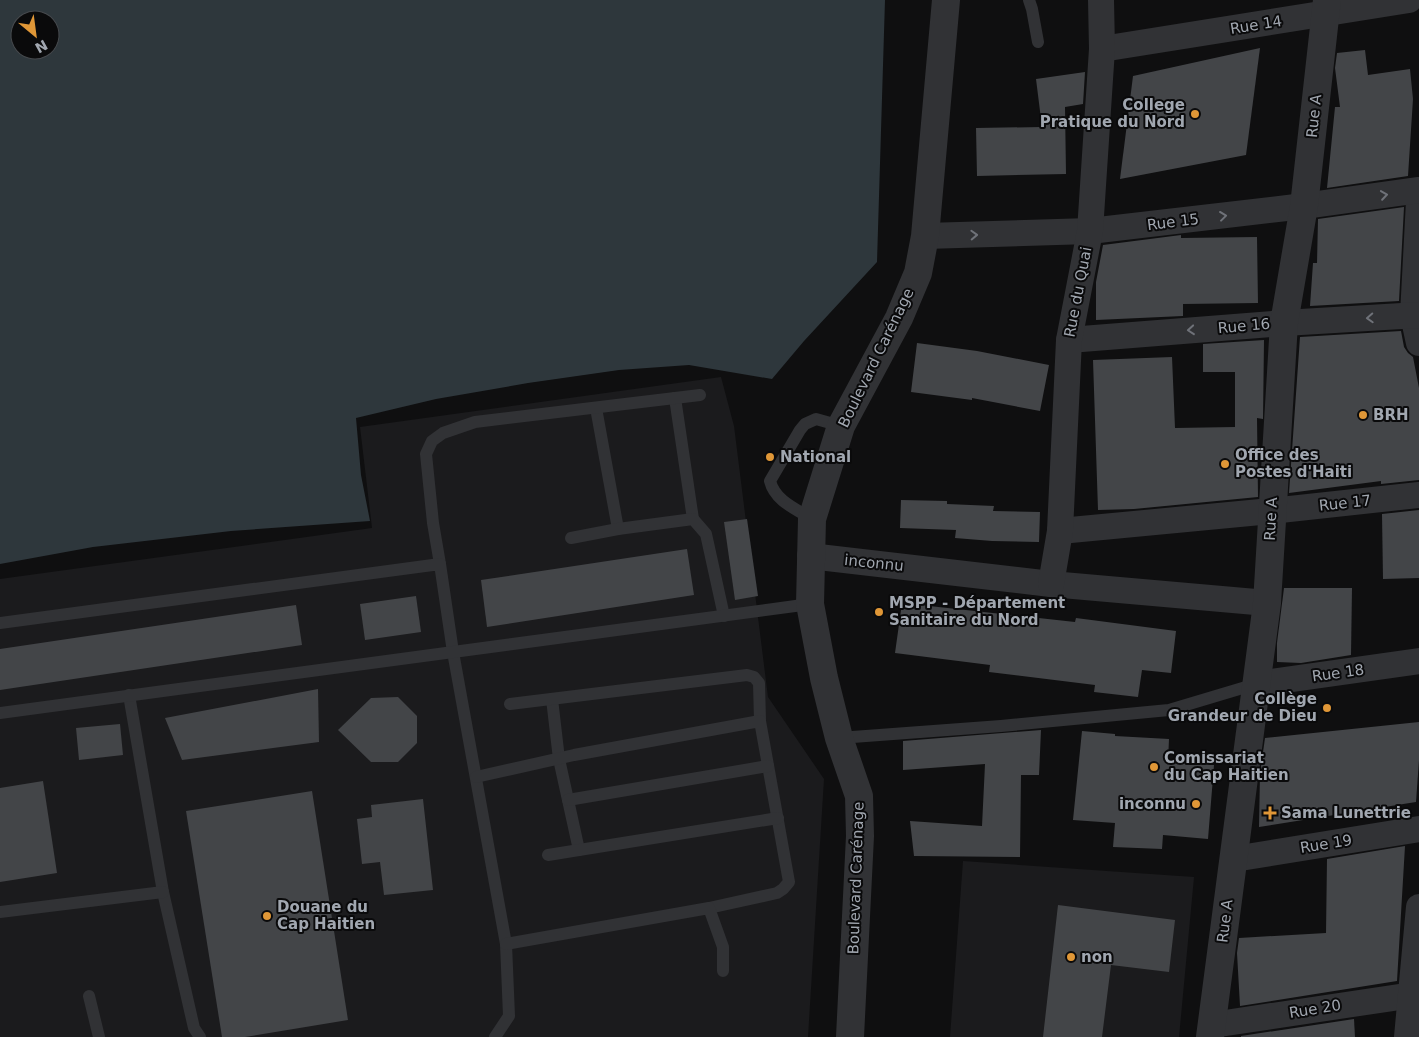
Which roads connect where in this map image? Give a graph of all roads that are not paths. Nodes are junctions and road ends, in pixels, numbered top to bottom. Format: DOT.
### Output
graph roads {
  1 [pos="946,0"];
  2 [pos="1029,0"];
  3 [pos="1101,0"];
  4 [pos="1409,0"];
  5 [pos="1326,7"];
  6 [pos="1038,42"];
  7 [pos="1102,49"];
  8 [pos="1419,190"];
  9 [pos="1419,201"];
  10 [pos="1304,206"];
  11 [pos="1090,231"];
  12 [pos="925,236"];
  13 [pos="1416,315"];
  14 [pos="1284,323"];
  15 [pos="1069,340"];
  16 [pos="1419,343"];
  17 [pos="700,395"];
  18 [pos="675,398"];
  19 [pos="596,408"];
  20 [pos="841,426"];
  21 [pos="1419,495"];
  22 [pos="1271,511"];
  23 [pos="693,519"];
  24 [pos="812,519"];
  25 [pos="618,530"];
  26 [pos="1060,531"];
  27 [pos="571,538"];
  28 [pos="810,556"];
  29 [pos="440,564"];
  30 [pos="1051,584"];
  31 [pos="1266,603"];
  32 [pos="810,604"];
  33 [pos="724,616"];
  34 [pos="0,623"];
  35 [pos="453,652"];
  36 [pos="1419,661"];
  37 [pos="1256,684"];
  38 [pos="129,696"];
  39 [pos="552,699"];
  40 [pos="510,704"];
  41 [pos="0,713"];
  42 [pos="760,721"];
  43 [pos="839,738"];
  44 [pos="559,759"];
  45 [pos="768,766"];
  46 [pos="476,777"];
  47 [pos="568,800"];
  48 [pos="778,818"];
  49 [pos="1419,829"];
  50 [pos="579,850"];
  51 [pos="548,856"];
  52 [pos="1234,859"];
  53 [pos="163,892"];
  54 [pos="1419,907"];
  55 [pos="708,908"];
  56 [pos="0,912"];
  57 [pos="506,944"];
  58 [pos="723,971"];
  59 [pos="1415,994"];
  60 [pos="89,996"];
  61 [pos="1211,1031"];
  62 [pos="99,1037"];
  63 [pos="200,1037"];
  64 [pos="495,1037"];
  65 [pos="850,1037"];
  66 [pos="1407,1037"];
  1 -- 12 [label="street, Boulevard Carénage"];
  2 -- 6 [label="lane"];
  3 -- 7 [label="street, Rue du Quai"];
  4 -- 5 [label="street, Rue 14"];
  5 -- 7 [label="street, Rue 14"];
  5 -- 10 [label="street, Rue A"];
  7 -- 11 [label="street, Rue du Quai"];
  10 -- 8 [label="street, Rue 15, one-way"];
  9 -- 13 [label="street"];
  11 -- 10 [label="street, Rue 15, one-way"];
  10 -- 14 [label="street, Rue A"];
  12 -- 11 [label="street, Rue 15, one-way"];
  11 -- 15 [label="street, Rue du Quai"];
  12 -- 20 [label="street, Boulevard Carénage"];
  13 -- 14 [label="street, Rue 16, one-way"];
  13 -- 16 [label="street"];
  14 -- 15 [label="street, Rue 16, one-way"];
  14 -- 22 [label="street, Rue A"];
  15 -- 26 [label="street, Rue du Quai"];
  17 -- 18 [label="lane"];
  18 -- 19 [label="lane"];
  18 -- 23 [label="lane"];
  19 -- 25 [label="lane"];
  19 -- 29 [label="lane"];
  20 -- 24 [label="street, Boulevard Carénage"];
  20 -- 24 [label="lane"];
  21 -- 22 [label="street, Rue 17"];
  22 -- 26 [label="street"];
  22 -- 31 [label="street, Rue A"];
  23 -- 25 [label="lane"];
  23 -- 33 [label="lane"];
  24 -- 28 [label="street, Boulevard Carénage"];
  25 -- 27 [label="lane"];
  26 -- 30 [label="street, Rue du Quai"];
  28 -- 30 [label="street, inconnu"];
  28 -- 32 [label="street, Boulevard Carénage"];
  29 -- 34 [label="lane"];
  29 -- 35 [label="lane"];
  30 -- 31 [label="street, inconnu"];
  31 -- 37 [label="street, Rue A"];
  32 -- 33 [label="lane"];
  32 -- 43 [label="street, Boulevard Carénage"];
  33 -- 35 [label="lane"];
  35 -- 38 [label="lane"];
  35 -- 46 [label="lane"];
  36 -- 37 [label="street, Rue 18"];
  37 -- 43 [label="lane"];
  37 -- 52 [label="street, Rue A"];
  38 -- 41 [label="lane"];
  38 -- 53 [label="lane"];
  39 -- 40 [label="lane"];
  39 -- 42 [label="lane"];
  39 -- 44 [label="lane"];
  42 -- 44 [label="lane"];
  42 -- 45 [label="lane"];
  43 -- 65 [label="street, Boulevard Carénage"];
  44 -- 46 [label="lane"];
  44 -- 47 [label="lane"];
  45 -- 47 [label="lane"];
  45 -- 48 [label="lane"];
  46 -- 57 [label="lane"];
  47 -- 50 [label="lane"];
  48 -- 50 [label="lane"];
  48 -- 55 [label="lane"];
  49 -- 52 [label="street, Rue 19"];
  50 -- 51 [label="lane"];
  52 -- 61 [label="street, Rue A"];
  53 -- 56 [label="lane"];
  53 -- 63 [label="lane"];
  54 -- 59 [label="street"];
  55 -- 57 [label="lane"];
  55 -- 58 [label="lane"];
  57 -- 64 [label="lane"];
  59 -- 61 [label="street, Rue 20"];
  59 -- 66 [label="street"];
  60 -- 62 [label="lane"];
}
